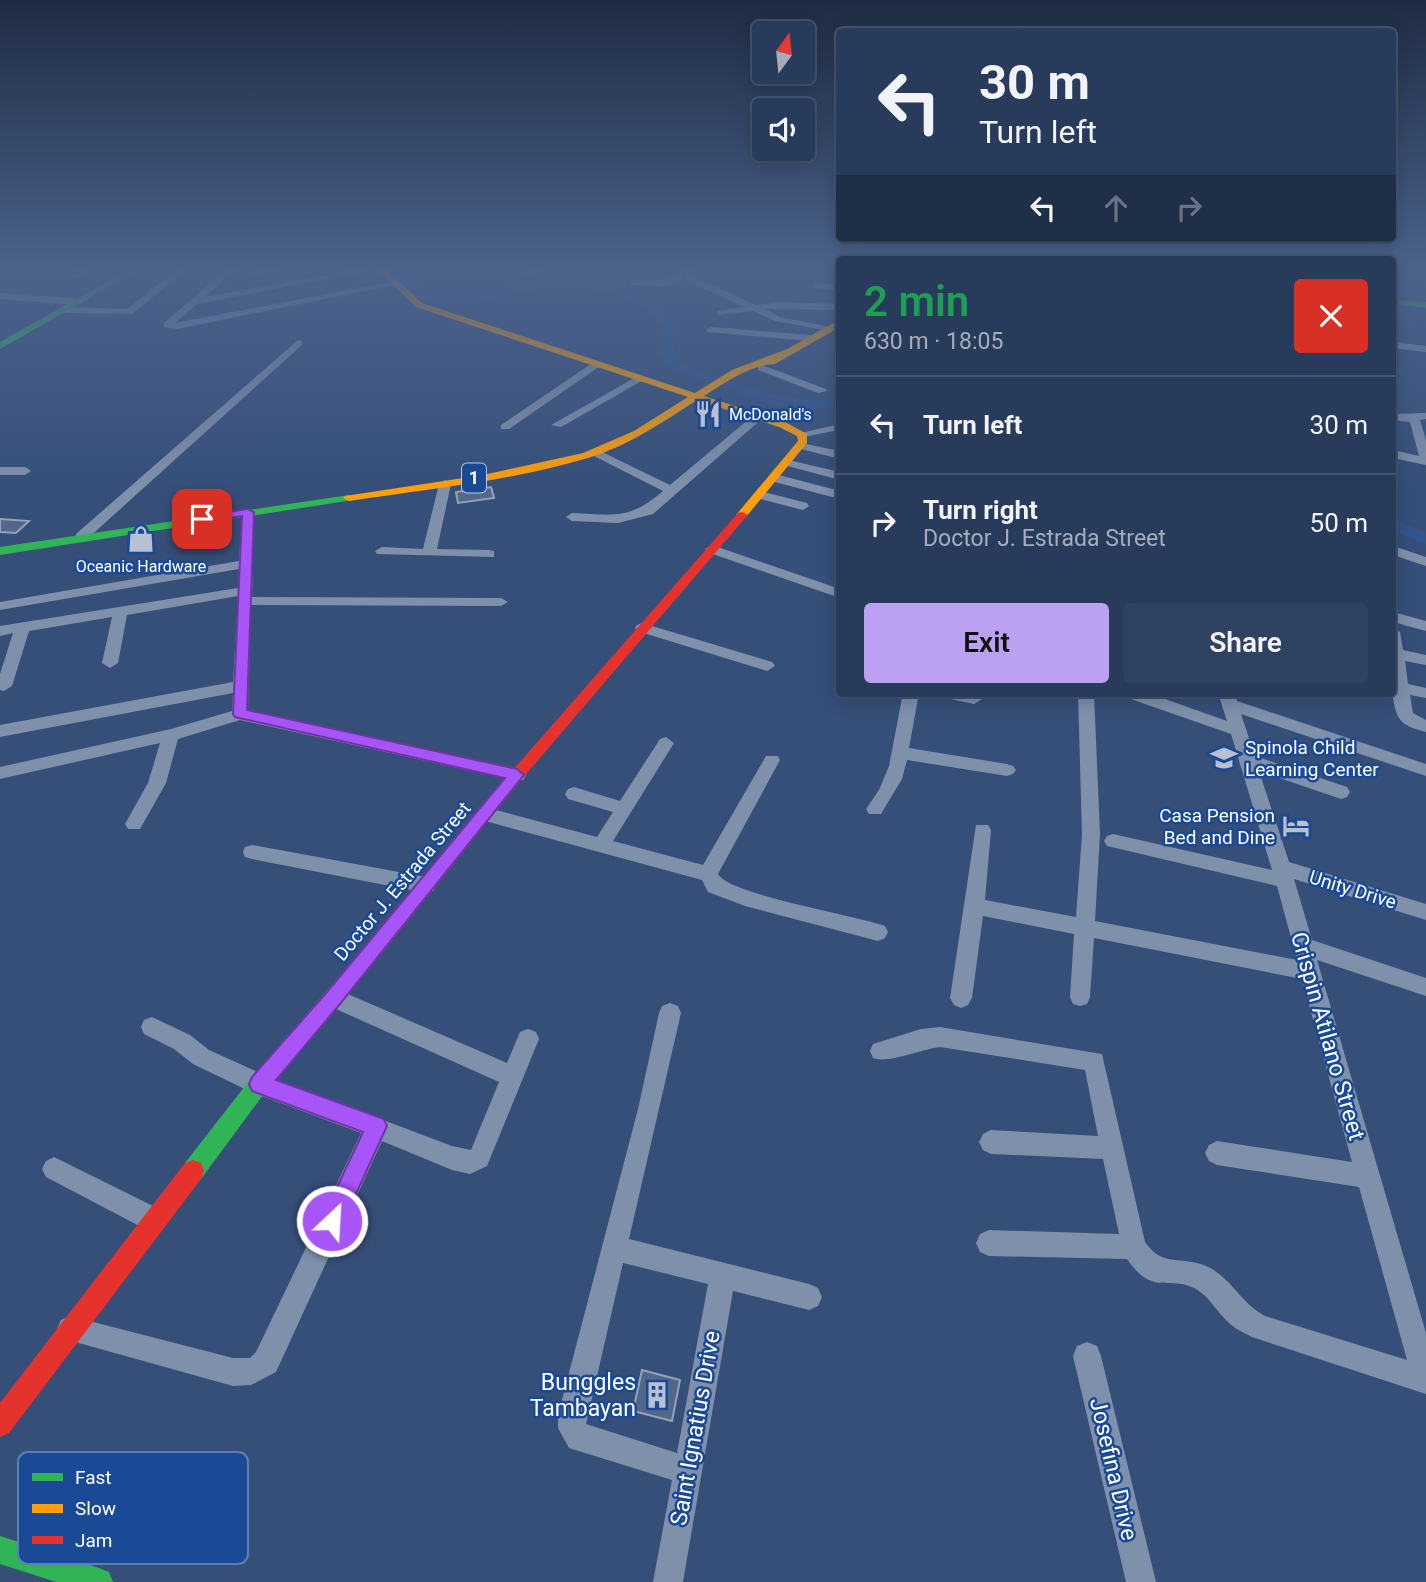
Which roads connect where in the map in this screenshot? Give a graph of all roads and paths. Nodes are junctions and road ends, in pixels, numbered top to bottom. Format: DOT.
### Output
graph roads {
  1 [pos="527,341"];
  2 [pos="805,341"];
  3 [pos="298,343"];
  4 [pos="1396,345"];
  5 [pos="1426,349"];
  6 [pos="787,352"];
  7 [pos="597,364"];
  8 [pos="762,368"];
  9 [pos="738,376"];
  10 [pos="642,378"];
  11 [pos="822,391"];
  12 [pos="703,395"];
  13 [pos="759,416"];
  14 [pos="1396,417"];
  15 [pos="1420,418"];
  16 [pos="557,425"];
  17 [pos="505,427"];
  18 [pos="836,428"];
  19 [pos="801,440"];
  20 [pos="594,453"];
  21 [pos="836,453"];
  22 [pos="1396,455"];
  23 [pos="1426,461"];
  24 [pos="788,462"];
  25 [pos="0,471"];
  26 [pos="25,471"];
  27 [pos="836,475"];
  28 [pos="775,478"];
  29 [pos="444,484"];
  30 [pos="672,491"];
  31 [pos="836,494"];
  32 [pos="760,495"];
  33 [pos="803,506"];
  34 [pos="248,512"];
  35 [pos="572,517"];
  36 [pos="69,539"];
  37 [pos="0,549"];
  38 [pos="712,549"];
  39 [pos="382,551"];
  40 [pos="1396,551"];
  41 [pos="429,553"];
  42 [pos="489,554"];
  43 [pos="1426,562"];
  44 [pos="246,564"];
  45 [pos="836,593"];
  46 [pos="244,596"];
  47 [pos="501,603"];
  48 [pos="0,606"];
  49 [pos="120,611"];
  50 [pos="1396,618"];
  51 [pos="1426,625"];
  52 [pos="23,626"];
  53 [pos="642,628"];
  54 [pos="0,631"];
  55 [pos="1396,654"];
  56 [pos="1426,660"];
  57 [pos="110,663"];
  58 [pos="766,666"];
  59 [pos="4,686"];
  60 [pos="240,686"];
  61 [pos="1401,687"];
  62 [pos="1426,693"];
  63 [pos="910,697"];
  64 [pos="965,697"];
  65 [pos="1086,697"];
  66 [pos="1142,697"];
  67 [pos="1227,698"];
  68 [pos="974,699"];
  69 [pos="240,714"];
  70 [pos="1426,726"];
  71 [pos="1236,730"];
  72 [pos="0,732"];
  73 [pos="171,735"];
  74 [pos="666,743"];
  75 [pos="902,753"];
  76 [pos="772,760"];
  77 [pos="1246,760"];
  78 [pos="1007,770"];
  79 [pos="1426,770"];
  80 [pos="0,773"];
  81 [pos="517,775"];
  82 [pos="1341,792"];
  83 [pos="574,794"];
  84 [pos="625,809"];
  85 [pos="875,809"];
  86 [pos="485,814"];
  87 [pos="134,824"];
  88 [pos="982,830"];
  89 [pos="1113,841"];
  90 [pos="602,844"];
  91 [pos="252,852"];
  92 [pos="1282,873"];
  93 [pos="708,874"];
  94 [pos="426,885"];
  95 [pos="975,906"];
  96 [pos="1426,912"];
  97 [pos="1085,928"];
  98 [pos="878,932"];
  99 [pos="1303,946"];
  100 [pos="1308,971"];
  101 [pos="1426,988"];
  102 [pos="1080,997"];
  103 [pos="334,998"];
  104 [pos="961,998"];
  105 [pos="670,1013"];
  106 [pos="152,1027"];
  107 [pos="528,1039"];
  108 [pos="881,1051"];
  109 [pos="514,1077"];
  110 [pos="259,1084"];
  111 [pos="376,1126"];
  112 [pos="991,1142"];
  113 [pos="1113,1148"];
  114 [pos="1217,1153"];
  115 [pos="54,1170"];
  116 [pos="1367,1176"];
  117 [pos="154,1220"];
  118 [pos="989,1243"];
  119 [pos="1134,1247"];
  120 [pos="615,1248"];
  121 [pos="723,1275"];
  122 [pos="809,1297"];
  123 [pos="70,1329"];
  124 [pos="1087,1356"];
  125 [pos="1426,1380"];
  126 [pos="0,1424"];
  127 [pos="687,1470"];
  128 [pos="0,1550"];
  129 [pos="18,1556"];
  130 [pos="43,1564"];
  131 [pos="99,1582"];
  132 [pos="667,1582"];
  133 [pos="1141,1582"];
  1 -- 7 [label="main road"];
  2 -- 6 [label="main road, 1"];
  3 -- 36 [label="street"];
  4 -- 5 [label="street"];
  6 -- 8 [label="main road, 1"];
  6 -- 9 [label="main road, 1"];
  7 -- 10 [label="main road"];
  7 -- 17 [label="street"];
  8 -- 9 [label="main road, 1"];
  8 -- 11 [label="street"];
  9 -- 12 [label="main road, 1"];
  10 -- 12 [label="main road"];
  10 -- 16 [label="street"];
  12 -- 13 [label="main road"];
  12 -- 20 [label="main road, 1"];
  13 -- 19 [label="main road"];
  13 -- 30 [label="street"];
  14 -- 15 [label="street"];
  15 -- 23 [label="street"];
  18 -- 19 [label="street"];
  19 -- 21 [label="street"];
  19 -- 24 [label="main road, Doctor J. Estrada Street"];
  20 -- 29 [label="main road, 1"];
  20 -- 30 [label="street"];
  22 -- 23 [label="street"];
  24 -- 27 [label="street"];
  24 -- 28 [label="main road, Doctor J. Estrada Street"];
  25 -- 26 [label="street"];
  28 -- 31 [label="street"];
  28 -- 32 [label="main road, Doctor J. Estrada Street"];
  29 -- 34 [label="main road, 1"];
  29 -- 41 [label="street"];
  30 -- 35 [label="street"];
  32 -- 33 [label="street"];
  32 -- 38 [label="main road, Doctor J. Estrada Street"];
  34 -- 36 [label="main road, 1"];
  34 -- 44 [label="street"];
  36 -- 37 [label="main road"];
  38 -- 45 [label="street"];
  38 -- 53 [label="main road, Doctor J. Estrada Street"];
  39 -- 41 [label="street"];
  40 -- 43 [label="street"];
  41 -- 42 [label="street"];
  44 -- 46 [label="street"];
  44 -- 48 [label="street"];
  46 -- 47 [label="street"];
  46 -- 49 [label="street"];
  46 -- 60 [label="street"];
  49 -- 52 [label="street"];
  49 -- 57 [label="street"];
  50 -- 51 [label="street"];
  52 -- 54 [label="street"];
  52 -- 59 [label="street"];
  53 -- 58 [label="street"];
  53 -- 81 [label="main road, Doctor J. Estrada Street"];
  55 -- 56 [label="street"];
  55 -- 61 [label="street"];
  60 -- 69 [label="street"];
  60 -- 72 [label="street"];
  61 -- 62 [label="street"];
  61 -- 70 [label="street"];
  63 -- 75 [label="street"];
  64 -- 68 [label="street"];
  65 -- 97 [label="street"];
  66 -- 71 [label="street"];
  67 -- 71 [label="street, Crispin Atilano Street"];
  67 -- 79 [label="street"];
  69 -- 73 [label="street"];
  69 -- 81 [label="street"];
  71 -- 77 [label="street, Crispin Atilano Street"];
  73 -- 80 [label="street"];
  73 -- 87 [label="street"];
  74 -- 84 [label="street"];
  75 -- 78 [label="street"];
  75 -- 85 [label="street"];
  76 -- 93 [label="street"];
  77 -- 82 [label="street"];
  77 -- 92 [label="street, Crispin Atilano Street"];
  81 -- 86 [label="main road, Doctor J. Estrada Street"];
  83 -- 84 [label="street"];
  84 -- 90 [label="street"];
  86 -- 90 [label="street"];
  86 -- 94 [label="main road, Doctor J. Estrada Street"];
  88 -- 95 [label="street"];
  89 -- 92 [label="street, Unity Drive"];
  90 -- 93 [label="street"];
  91 -- 94 [label="street"];
  92 -- 96 [label="street, Unity Drive"];
  92 -- 99 [label="street, Crispin Atilano Street"];
  93 -- 98 [label="street"];
  94 -- 103 [label="main road, Doctor J. Estrada Street"];
  95 -- 97 [label="street"];
  95 -- 104 [label="street"];
  97 -- 100 [label="street"];
  97 -- 102 [label="street"];
  99 -- 100 [label="street, Crispin Atilano Street"];
  99 -- 101 [label="street"];
  100 -- 116 [label="street, Crispin Atilano Street"];
  103 -- 109 [label="street"];
  103 -- 110 [label="main road, Doctor J. Estrada Street"];
  105 -- 120 [label="street"];
  106 -- 110 [label="street"];
  107 -- 109 [label="street"];
  108 -- 113 [label="street"];
  109 -- 111 [label="street"];
  110 -- 111 [label="street"];
  110 -- 117 [label="main road, Doctor J. Estrada Street"];
  111 -- 123 [label="street"];
  112 -- 113 [label="street"];
  113 -- 119 [label="street"];
  114 -- 116 [label="street"];
  115 -- 117 [label="street"];
  116 -- 125 [label="street, Crispin Atilano Street"];
  117 -- 123 [label="main road, Doctor J. Estrada Street"];
  118 -- 119 [label="street"];
  119 -- 125 [label="street"];
  120 -- 121 [label="street"];
  120 -- 127 [label="street"];
  121 -- 122 [label="street"];
  121 -- 127 [label="street, Saint Ignatius Drive"];
  123 -- 126 [label="main road, Doctor J. Estrada Street"];
  124 -- 133 [label="street, Josefina Drive"];
  127 -- 132 [label="street, Saint Ignatius Drive"];
  128 -- 129 [label="main road"];
  130 -- 131 [label="main road"];
}
